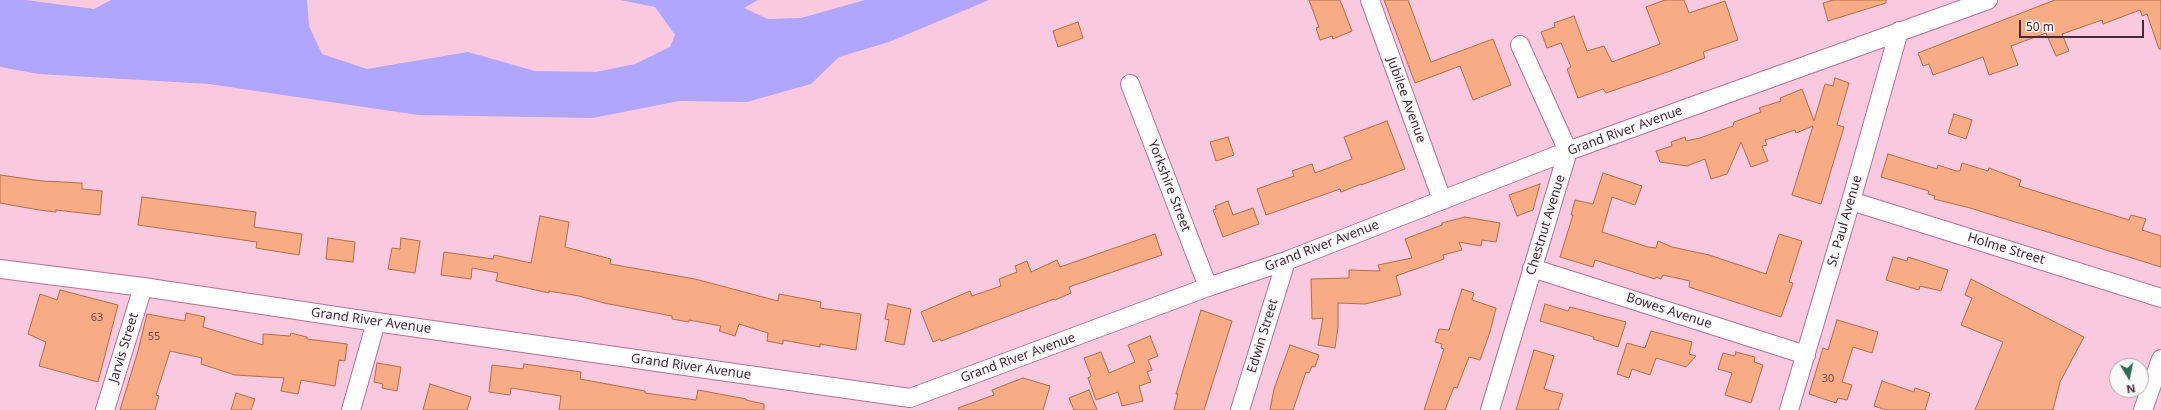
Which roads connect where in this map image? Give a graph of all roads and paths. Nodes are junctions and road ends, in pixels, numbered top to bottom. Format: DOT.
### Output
graph roads {
  1 [pos="1370,0"];
  2 [pos="1988,0"];
  3 [pos="1899,31"];
  4 [pos="1520,45"];
  5 [pos="1130,84"];
  6 [pos="1568,151"];
  7 [pos="1442,200"];
  8 [pos="1851,201"];
  9 [pos="1286,261"];
  10 [pos="1532,268"];
  11 [pos="0,270"];
  12 [pos="143,286"];
  13 [pos="1208,287"];
  14 [pos="2161,298"];
  15 [pos="376,322"];
  16 [pos="1806,355"];
  17 [pos="2161,359"];
  18 [pos="105,410"];
  19 [pos="351,410"];
  20 [pos="1240,410"];
  21 [pos="1490,410"];
  22 [pos="1789,410"];
  23 [pos="2143,410"];
  1 -- 7 [label="street, Jubilee Avenue"];
  2 -- 3 [label="street, Grand River Avenue"];
  3 -- 6 [label="street, Grand River Avenue"];
  3 -- 8 [label="street, St. Paul Avenue"];
  4 -- 6 [label="street"];
  5 -- 13 [label="street, Yorkshire Street"];
  6 -- 7 [label="street, Grand River Avenue"];
  6 -- 10 [label="street, Chestnut Avenue"];
  7 -- 9 [label="street, Grand River Avenue"];
  8 -- 14 [label="street, Holme Street"];
  8 -- 16 [label="street, St. Paul Avenue"];
  9 -- 13 [label="street, Grand River Avenue"];
  9 -- 20 [label="street, Edwin Street"];
  10 -- 16 [label="street, Bowes Avenue"];
  10 -- 21 [label="street, Chestnut Avenue"];
  11 -- 12 [label="street, Grand River Avenue"];
  12 -- 15 [label="street, Grand River Avenue"];
  12 -- 18 [label="street, Jarvis Street"];
  13 -- 15 [label="street, Grand River Avenue"];
  15 -- 19 [label="street"];
  16 -- 22 [label="street, St. Paul Avenue"];
  17 -- 23 [label="street"];
}
